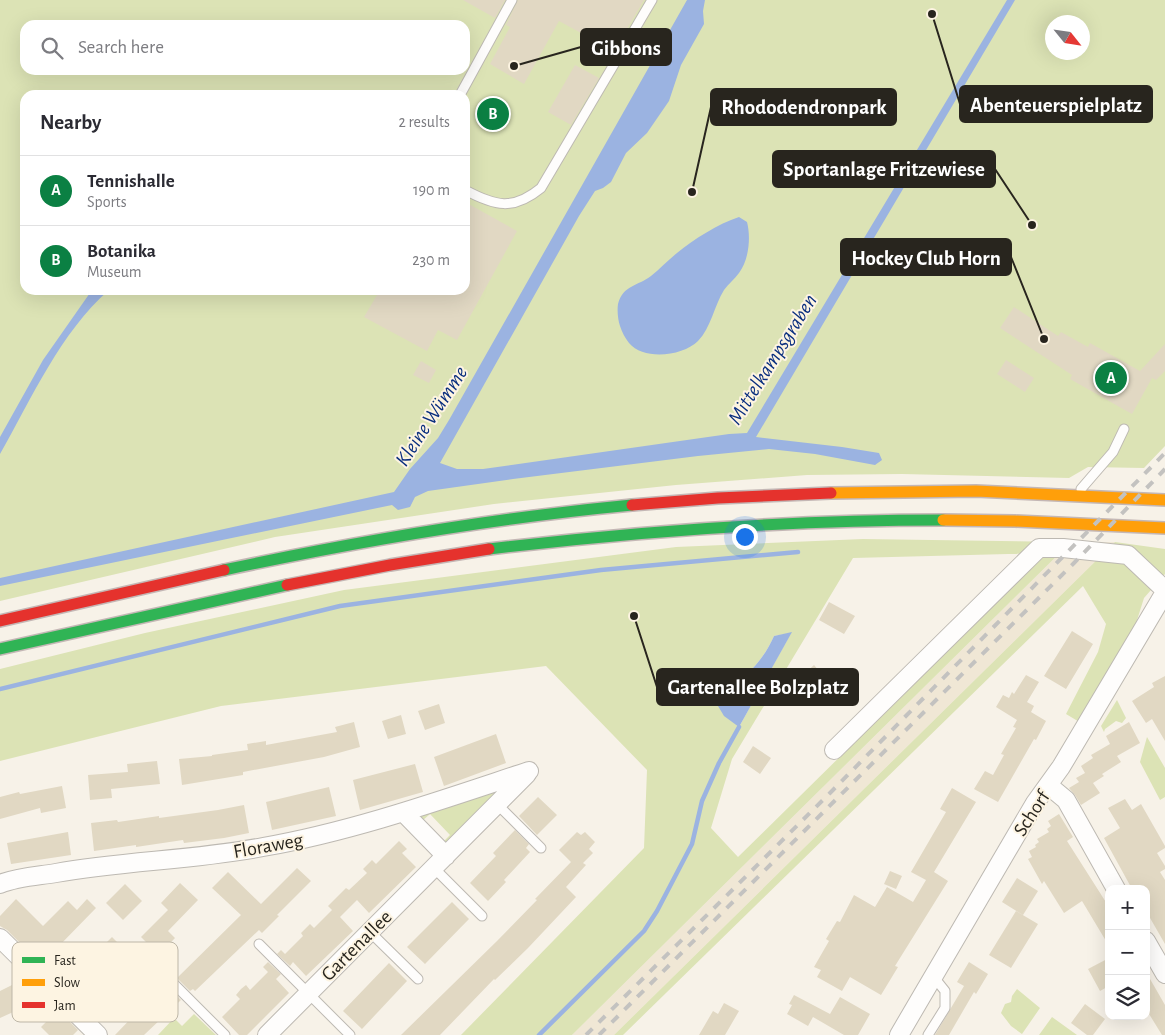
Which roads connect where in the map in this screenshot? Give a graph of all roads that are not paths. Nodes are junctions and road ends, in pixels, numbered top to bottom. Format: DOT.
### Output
graph roads {
  1 [pos="512,0"];
  2 [pos="652,0"];
  3 [pos="463,90"];
  4 [pos="470,193"];
  5 [pos="1124,429"];
  6 [pos="1076,495"];
  7 [pos="1165,500"];
  8 [pos="1165,528"];
  9 [pos="1165,590"];
  10 [pos="0,620"];
  11 [pos="0,649"];
  12 [pos="834,750"];
  13 [pos="530,772"];
  14 [pos="1048,785"];
  15 [pos="497,804"];
  16 [pos="404,813"];
  17 [pos="541,848"];
  18 [pos="440,862"];
  19 [pos="0,884"];
  20 [pos="1114,885"];
  21 [pos="482,916"];
  22 [pos="370,932"];
  23 [pos="0,938"];
  24 [pos="259,944"];
  25 [pos="1150,948"];
  26 [pos="12,950"];
  27 [pos="1165,974"];
  28 [pos="934,976"];
  29 [pos="418,979"];
  30 [pos="178,988"];
  31 [pos="309,993"];
  32 [pos="85,1022"];
  33 [pos="98,1035"];
  34 [pos="224,1035"];
  35 [pos="267,1035"];
  36 [pos="350,1035"];
  37 [pos="899,1035"];
  38 [pos="928,1035"];
  1 -- 3 [label="lane"];
  2 -- 4 [label="lane"];
  5 -- 6 [label="lane"];
  6 -- 7 [label="highway"];
  6 -- 10 [label="highway"];
  8 -- 11 [label="highway"];
  9 -- 12 [label="street, Schorf"];
  9 -- 14 [label="street, Schorf"];
  13 -- 15 [label="street, Gartenallee"];
  13 -- 16 [label="street, Floraweg"];
  14 -- 20 [label="street"];
  14 -- 28 [label="street, Schorf"];
  15 -- 17 [label="lane"];
  15 -- 18 [label="street, Gartenallee"];
  16 -- 18 [label="street"];
  16 -- 19 [label="street, Floraweg"];
  18 -- 21 [label="lane"];
  18 -- 22 [label="street, Gartenallee"];
  22 -- 29 [label="lane"];
  22 -- 31 [label="street, Gartenallee"];
  23 -- 26 [label="street"];
  24 -- 31 [label="lane"];
  25 -- 27 [label="street"];
  28 -- 37 [label="street, Schorf"];
  28 -- 38 [label="lane"];
  30 -- 34 [label="lane"];
  31 -- 35 [label="street, Gartenallee"];
  31 -- 36 [label="lane"];
  32 -- 33 [label="street"];
}
